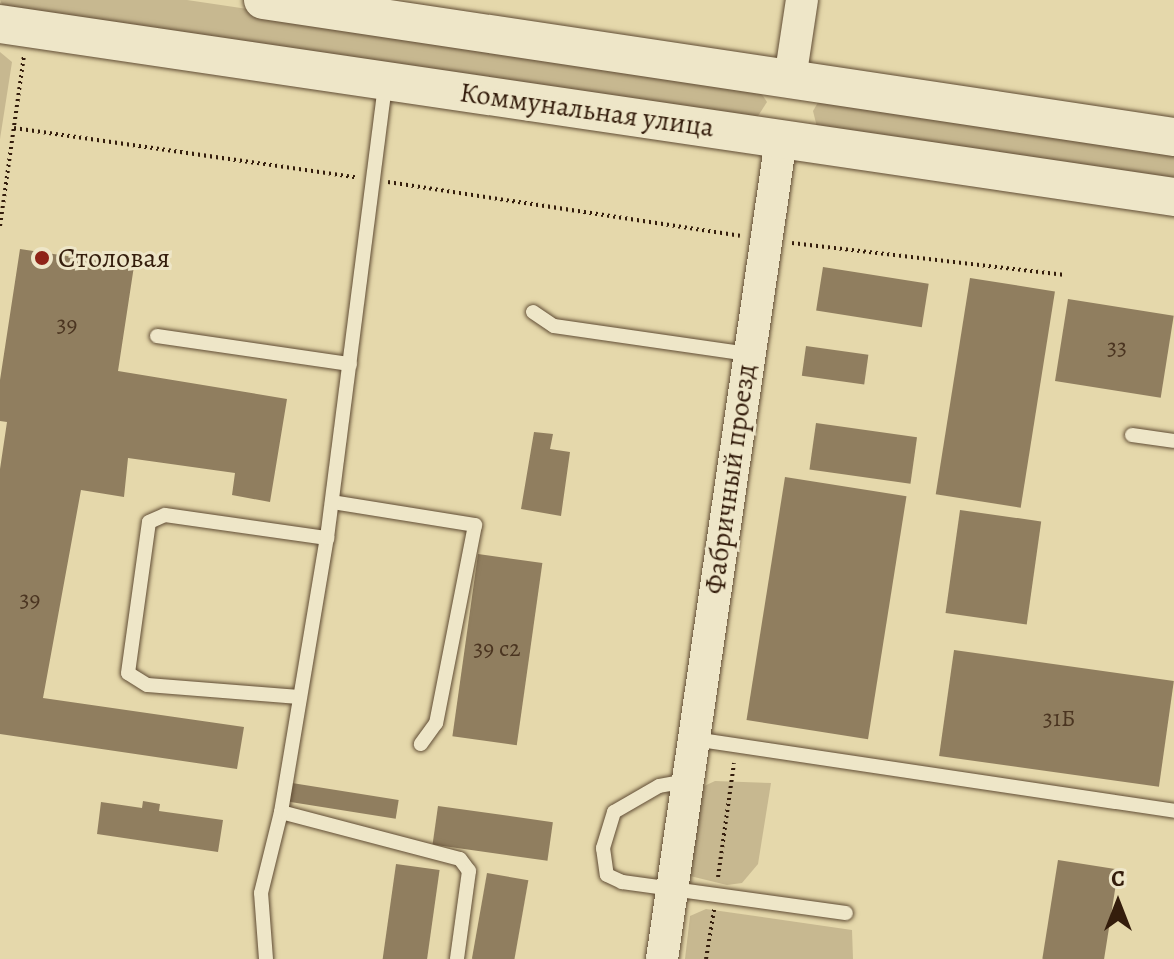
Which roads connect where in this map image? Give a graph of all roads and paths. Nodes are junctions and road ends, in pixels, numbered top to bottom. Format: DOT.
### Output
graph roads {
  1 [pos="263,0"];
  2 [pos="802,0"];
  3 [pos="404,10"];
  4 [pos="6,35"];
  5 [pos="790,79"];
  6 [pos="386,80"];
  7 [pos="14,128"];
  8 [pos="1174,137"];
  9 [pos="781,139"];
  10 [pos="373,180"];
  11 [pos="1174,197"];
  12 [pos="0,226"];
  13 [pos="766,239"];
  14 [pos="1063,275"];
  15 [pos="533,312"];
  16 [pos="157,336"];
  17 [pos="748,354"];
  18 [pos="350,364"];
  19 [pos="1132,435"];
  20 [pos="1174,441"];
  21 [pos="332,502"];
  22 [pos="327,538"];
  23 [pos="299,697"];
  24 [pos="694,739"];
  25 [pos="421,744"];
  26 [pos="736,745"];
  27 [pos="687,781"];
  28 [pos="1174,811"];
  29 [pos="281,812"];
  30 [pos="672,890"];
  31 [pos="716,896"];
  32 [pos="846,913"];
  33 [pos="266,959"];
  34 [pos="457,959"];
  35 [pos="662,959"];
  36 [pos="706,959"];
  1 -- 3 [label="main road"];
  2 -- 5 [label="street, Фабричный проезд"];
  3 -- 5 [label="main road"];
  4 -- 6 [label="main road, Коммунальная улица"];
  4 -- 7 [label="path"];
  5 -- 8 [label="main road"];
  5 -- 9 [label="main road, Фабричный проезд"];
  6 -- 9 [label="main road, Коммунальная улица"];
  6 -- 10 [label="lane"];
  7 -- 10 [label="path"];
  7 -- 12 [label="path"];
  9 -- 11 [label="main road, Коммунальная улица"];
  9 -- 13 [label="street, Фабричный проезд"];
  10 -- 13 [label="path"];
  10 -- 18 [label="lane"];
  13 -- 14 [label="path"];
  13 -- 17 [label="street, Фабричный проезд"];
  15 -- 17 [label="lane"];
  16 -- 18 [label="lane"];
  17 -- 24 [label="street, Фабричный проезд"];
  18 -- 21 [label="lane"];
  19 -- 20 [label="lane"];
  21 -- 22 [label="lane"];
  21 -- 25 [label="lane"];
  22 -- 23 [label="lane"];
  22 -- 23 [label="lane"];
  23 -- 29 [label="lane"];
  24 -- 26 [label="lane"];
  24 -- 27 [label="street, Фабричный проезд"];
  26 -- 28 [label="lane"];
  26 -- 31 [label="path"];
  27 -- 30 [label="street, Фабричный проезд"];
  27 -- 30 [label="lane"];
  29 -- 33 [label="lane"];
  29 -- 34 [label="lane"];
  30 -- 31 [label="lane"];
  30 -- 35 [label="street, Фабричный проезд"];
  31 -- 32 [label="lane"];
  31 -- 36 [label="path"];
}
